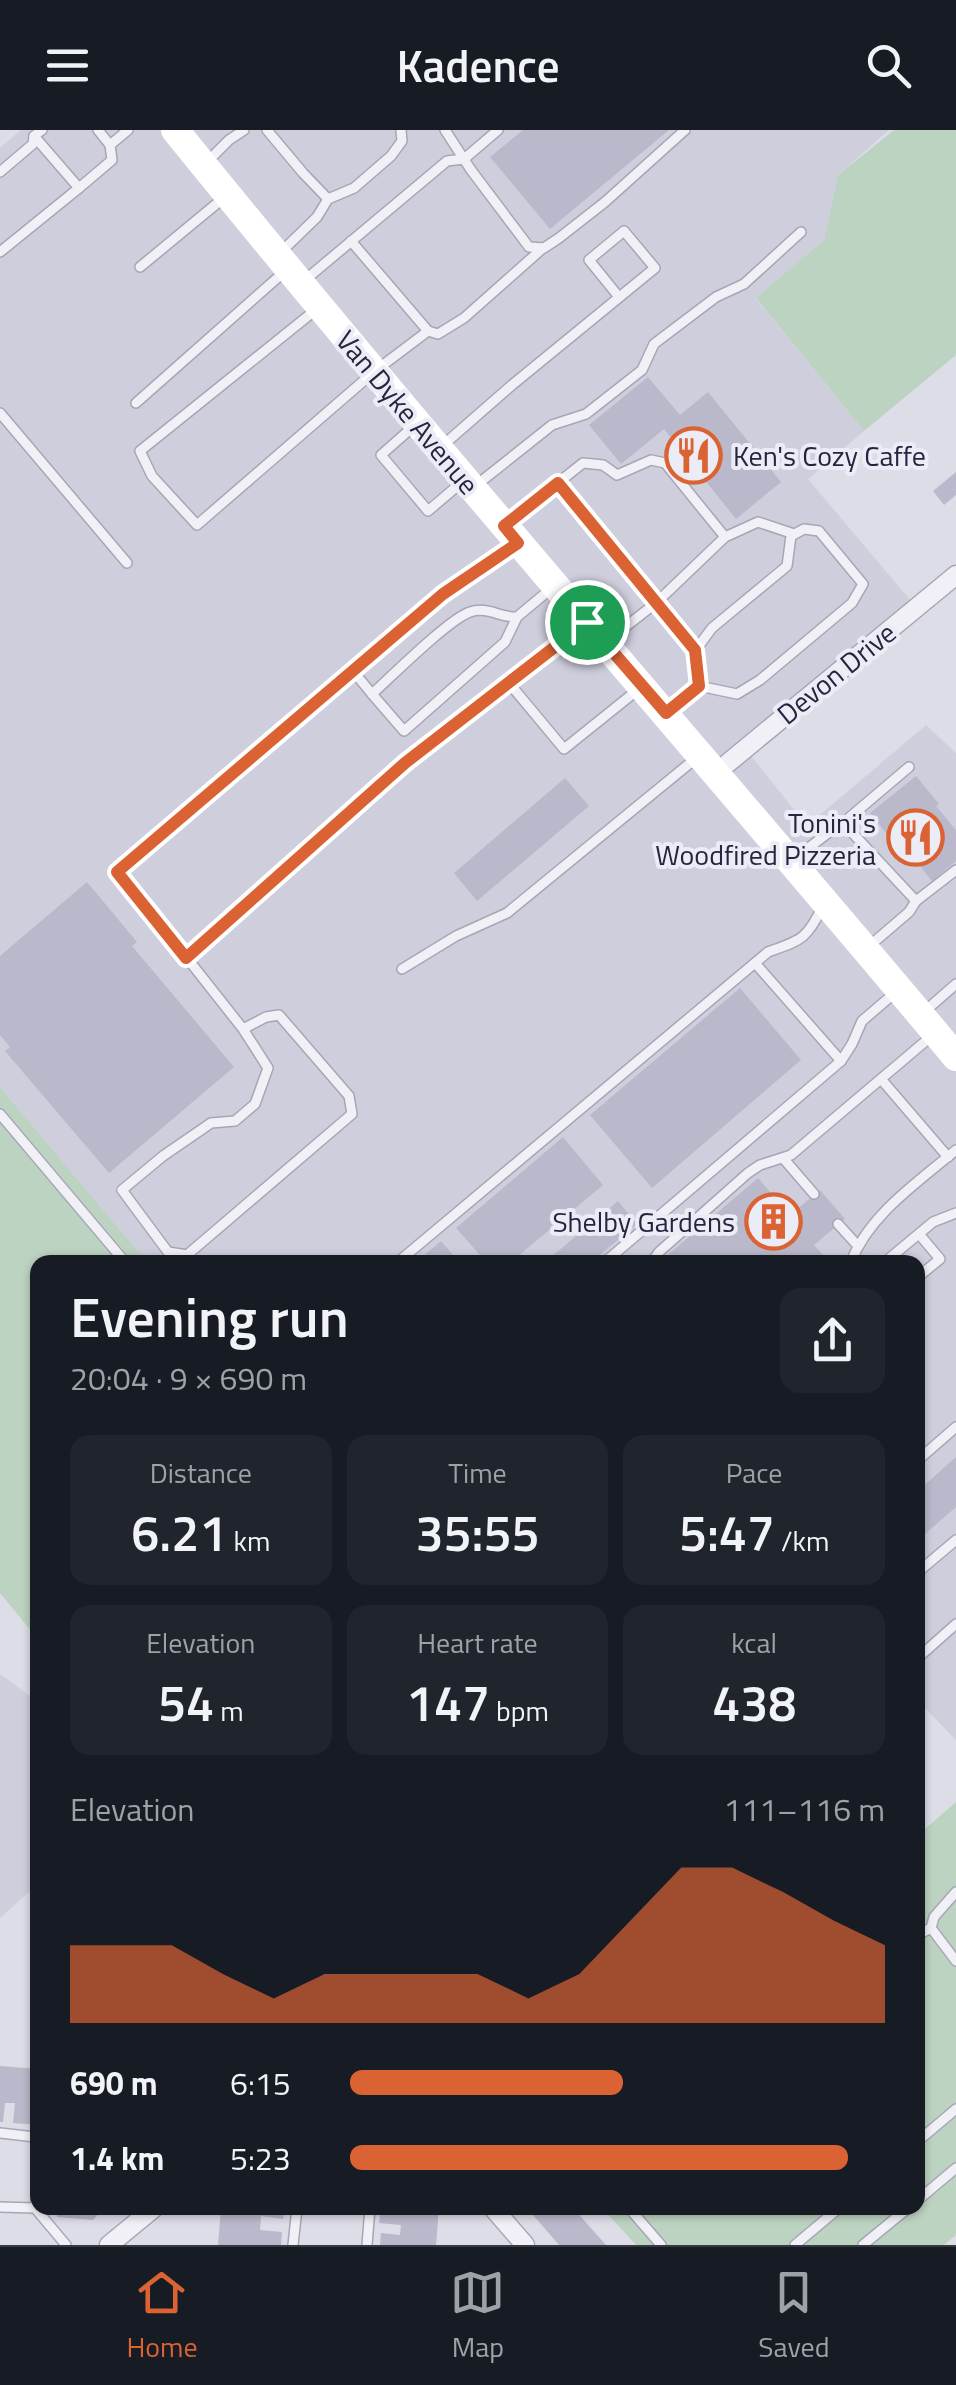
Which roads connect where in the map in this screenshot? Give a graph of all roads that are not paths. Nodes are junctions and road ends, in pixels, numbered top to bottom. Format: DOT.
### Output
graph roads {
  1 [pos="128,130"];
  2 [pos="175,130"];
  3 [pos="244,130"];
  4 [pos="267,130"];
  5 [pos="445,130"];
  6 [pos="498,130"];
  7 [pos="684,130"];
  8 [pos="38,133"];
  9 [pos="401,136"];
  10 [pos="103,139"];
  11 [pos="56,142"];
  12 [pos="46,150"];
  13 [pos="464,159"];
  14 [pos="204,166"];
  15 [pos="0,172"];
  16 [pos="79,188"];
  17 [pos="228,194"];
  18 [pos="328,198"];
  19 [pos="801,232"];
  20 [pos="351,241"];
  21 [pos="544,248"];
  22 [pos="0,252"];
  23 [pos="140,267"];
  24 [pos="289,268"];
  25 [pos="619,298"];
  26 [pos="320,306"];
  27 [pos="428,331"];
  28 [pos="375,372"];
  29 [pos="136,403"];
  30 [pos="0,413"];
  31 [pos="418,423"];
  32 [pos="439,449"];
  33 [pos="558,483"];
  34 [pos="468,484"];
  35 [pos="511,534"];
  36 [pos="794,534"];
  37 [pos="725,537"];
  38 [pos="128,564"];
  39 [pos="956,574"];
  40 [pos="555,585"];
  41 [pos="656,603"];
  42 [pos="517,617"];
  43 [pos="596,632"];
  44 [pos="695,650"];
  45 [pos="353,670"];
  46 [pos="509,682"];
  47 [pos="642,686"];
  48 [pos="699,686"];
  49 [pos="372,694"];
  50 [pos="666,713"];
  51 [pos="709,763"];
  52 [pos="909,766"];
  53 [pos="846,825"];
  54 [pos="792,861"];
  55 [pos="956,870"];
  56 [pos="825,901"];
  57 [pos="916,902"];
  58 [pos="866,949"];
  59 [pos="186,958"];
  60 [pos="755,964"];
  61 [pos="402,969"];
  62 [pos="956,984"];
  63 [pos="899,989"];
  64 [pos="928,1023"];
  65 [pos="242,1029"];
  66 [pos="956,1056"];
  67 [pos="841,1062"];
  68 [pos="881,1079"];
  69 [pos="0,1114"];
  70 [pos="952,1153"];
  71 [pos="783,1158"];
  72 [pos="814,1194"];
  73 [pos="956,1214"];
  74 [pos="838,1224"];
  75 [pos="919,1234"];
  76 [pos="858,1246"];
  77 [pos="119,1255"];
  78 [pos="406,1255"];
  79 [pos="613,1255"];
  80 [pos="657,1255"];
  81 [pos="854,1255"];
  82 [pos="894,1255"];
  83 [pos="925,1271"];
  84 [pos="956,1427"];
  85 [pos="925,1454"];
  86 [pos="956,1540"];
  87 [pos="925,1566"];
  88 [pos="956,1624"];
  89 [pos="925,1652"];
  90 [pos="956,1892"];
  91 [pos="931,1928"];
  92 [pos="925,1931"];
  93 [pos="956,1961"];
  94 [pos="956,2108"];
  95 [pos="0,2133"];
  96 [pos="925,2135"];
  97 [pos="30,2136"];
  98 [pos="956,2168"];
  99 [pos="925,2194"];
  100 [pos="0,2207"];
  101 [pos="30,2208"];
  102 [pos="40,2215"];
  103 [pos="145,2215"];
  104 [pos="296,2215"];
  105 [pos="369,2215"];
  106 [pos="499,2215"];
  107 [pos="635,2215"];
  108 [pos="831,2215"];
  109 [pos="899,2215"];
  110 [pos="66,2245"];
  111 [pos="109,2245"];
  112 [pos="292,2245"];
  113 [pos="367,2245"];
  114 [pos="526,2245"];
  115 [pos="661,2245"];
  116 [pos="795,2245"];
  117 [pos="863,2245"];
  1 -- 10 [label="lane"];
  2 -- 14 [label="main road, Van Dyke Avenue"];
  3 -- 14 [label="lane"];
  4 -- 18 [label="lane"];
  5 -- 13 [label="lane"];
  6 -- 13 [label="lane"];
  7 -- 21 [label="lane"];
  8 -- 12 [label="lane"];
  8 -- 15 [label="lane"];
  9 -- 18 [label="lane"];
  10 -- 16 [label="lane"];
  11 -- 12 [label="lane"];
  12 -- 16 [label="lane"];
  13 -- 20 [label="lane"];
  13 -- 21 [label="lane"];
  14 -- 17 [label="main road, Van Dyke Avenue"];
  16 -- 22 [label="lane"];
  17 -- 23 [label="lane"];
  17 -- 24 [label="main road, Van Dyke Avenue"];
  18 -- 24 [label="lane"];
  19 -- 34 [label="lane"];
  20 -- 24 [label="lane"];
  20 -- 27 [label="lane"];
  21 -- 27 [label="lane"];
  24 -- 26 [label="main road, Van Dyke Avenue"];
  24 -- 29 [label="lane"];
  25 -- 25 [label="lane"];
  25 -- 32 [label="lane"];
  26 -- 28 [label="main road, Van Dyke Avenue"];
  26 -- 28 [label="lane"];
  27 -- 28 [label="lane"];
  28 -- 31 [label="main road, Van Dyke Avenue"];
  30 -- 38 [label="lane"];
  31 -- 32 [label="main road, Van Dyke Avenue"];
  31 -- 34 [label="lane"];
  32 -- 34 [label="main road, Van Dyke Avenue"];
  33 -- 35 [label="lane"];
  33 -- 37 [label="lane"];
  33 -- 41 [label="lane"];
  34 -- 35 [label="main road, Van Dyke Avenue"];
  35 -- 40 [label="main road, Van Dyke Avenue"];
  35 -- 45 [label="lane"];
  36 -- 37 [label="lane"];
  36 -- 44 [label="lane"];
  36 -- 48 [label="lane"];
  37 -- 41 [label="lane"];
  39 -- 51 [label="street, Devon Drive"];
  40 -- 42 [label="lane"];
  40 -- 43 [label="main road, Van Dyke Avenue"];
  41 -- 43 [label="lane"];
  41 -- 44 [label="lane"];
  42 -- 49 [label="lane"];
  42 -- 49 [label="lane"];
  43 -- 46 [label="lane"];
  43 -- 47 [label="main road, Van Dyke Avenue"];
  44 -- 48 [label="lane"];
  45 -- 49 [label="lane"];
  45 -- 59 [label="lane"];
  46 -- 47 [label="lane"];
  46 -- 59 [label="lane"];
  47 -- 50 [label="main road, Van Dyke Avenue"];
  48 -- 50 [label="lane"];
  50 -- 51 [label="main road, Van Dyke Avenue"];
  51 -- 54 [label="main road, Van Dyke Avenue"];
  51 -- 61 [label="lane"];
  52 -- 53 [label="lane"];
  53 -- 54 [label="lane"];
  53 -- 57 [label="lane"];
  54 -- 56 [label="main road, Van Dyke Avenue"];
  55 -- 57 [label="lane"];
  56 -- 58 [label="main road, Van Dyke Avenue"];
  56 -- 60 [label="lane"];
  57 -- 58 [label="lane"];
  58 -- 63 [label="main road, Van Dyke Avenue"];
  59 -- 65 [label="lane"];
  60 -- 67 [label="lane"];
  60 -- 78 [label="lane"];
  62 -- 64 [label="lane"];
  63 -- 64 [label="main road, Van Dyke Avenue"];
  63 -- 67 [label="lane"];
  64 -- 66 [label="main road, Van Dyke Avenue"];
  64 -- 68 [label="lane"];
  65 -- 65 [label="lane"];
  67 -- 79 [label="lane"];
  68 -- 70 [label="lane"];
  68 -- 71 [label="lane"];
  69 -- 77 [label="lane"];
  70 -- 76 [label="lane"];
  71 -- 72 [label="lane"];
  71 -- 80 [label="lane"];
  73 -- 75 [label="lane"];
  74 -- 76 [label="lane"];
  75 -- 82 [label="lane"];
  75 -- 83 [label="lane"];
  76 -- 81 [label="lane"];
  84 -- 85 [label="lane"];
  86 -- 87 [label="lane"];
  88 -- 89 [label="lane"];
  90 -- 91 [label="lane"];
  91 -- 92 [label="lane"];
  91 -- 93 [label="lane"];
  94 -- 96 [label="lane"];
  95 -- 97 [label="lane"];
  98 -- 99 [label="lane"];
  100 -- 101 [label="lane"];
  102 -- 110 [label="lane"];
  103 -- 111 [label="street"];
  104 -- 112 [label="lane"];
  105 -- 113 [label="lane"];
  106 -- 114 [label="street"];
  107 -- 115 [label="lane"];
  108 -- 116 [label="lane"];
  109 -- 117 [label="lane"];
}
